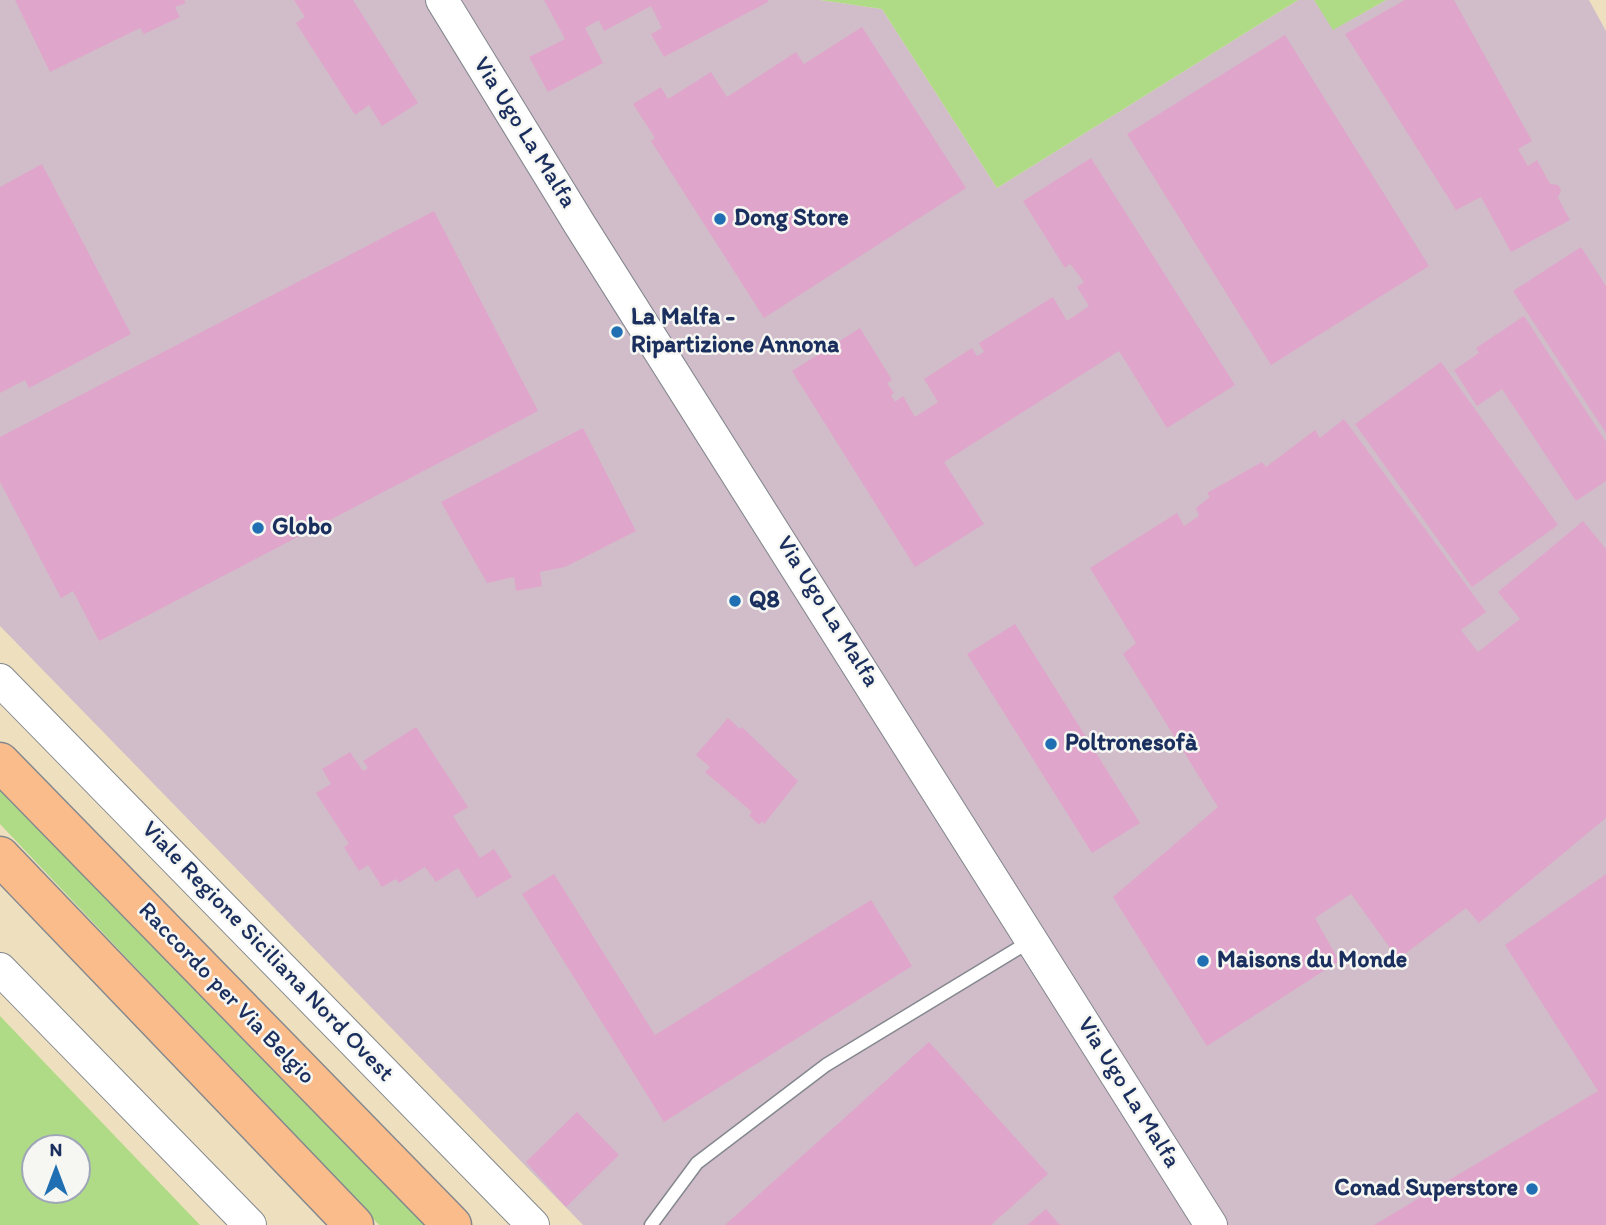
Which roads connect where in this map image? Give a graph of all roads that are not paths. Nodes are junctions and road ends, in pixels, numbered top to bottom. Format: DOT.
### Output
graph roads {
  1 [pos="442,0"];
  2 [pos="0,680"];
  3 [pos="0,762"];
  4 [pos="0,856"];
  5 [pos="1032,940"];
  6 [pos="0,969"];
  7 [pos="250,1225"];
  8 [pos="354,1225"];
  9 [pos="452,1225"];
  10 [pos="533,1225"];
  11 [pos="651,1225"];
  12 [pos="1211,1225"];
  1 -- 5 [label="street, Via Ugo La Malfa"];
  2 -- 10 [label="street, Viale Regione Siciliana Nord Ovest"];
  3 -- 9 [label="highway, Raccordo per Via Belgio"];
  4 -- 8 [label="highway"];
  5 -- 11 [label="lane"];
  5 -- 12 [label="street, Via Ugo La Malfa"];
  6 -- 7 [label="street"];
}
